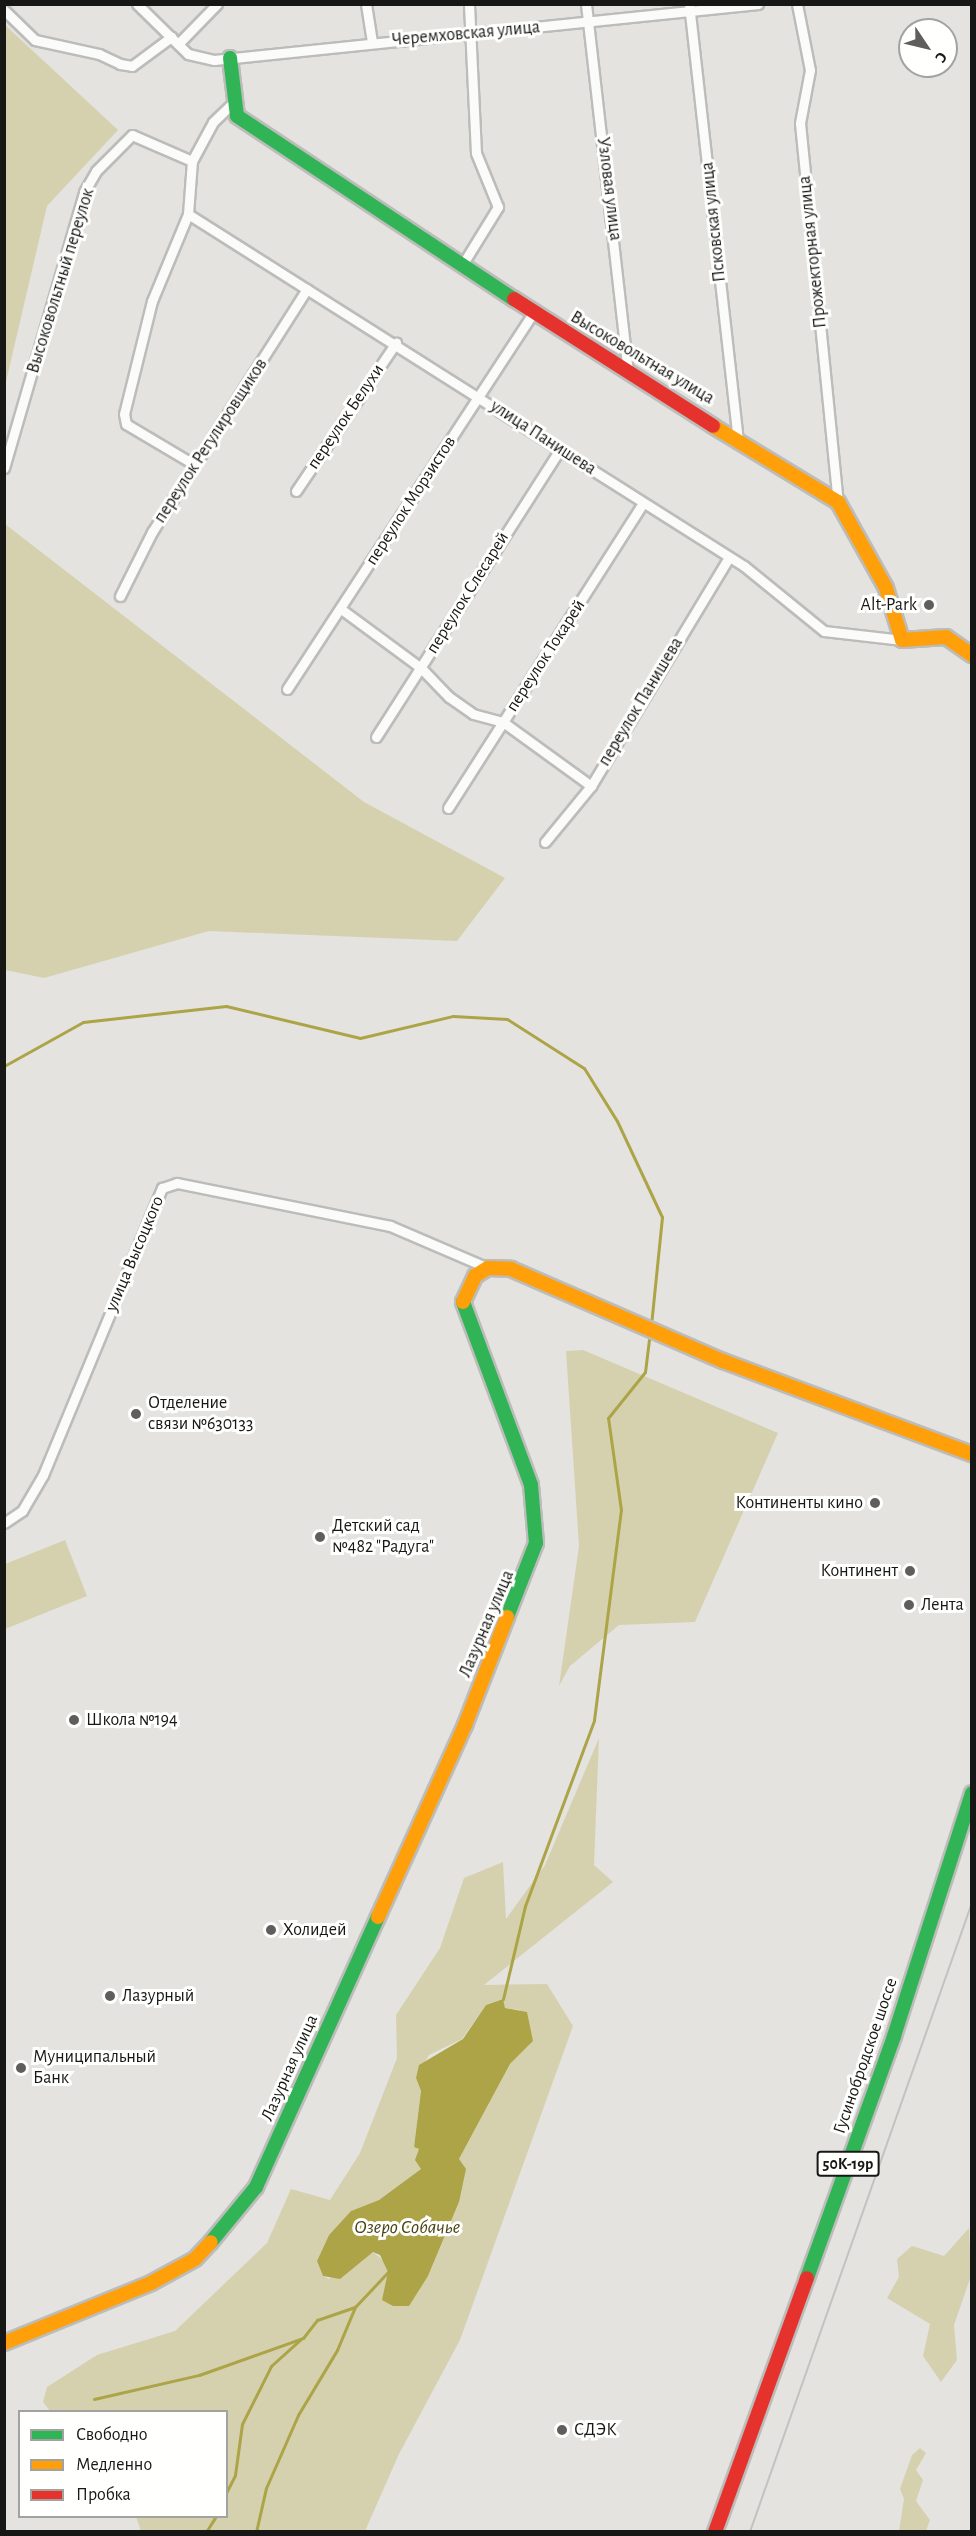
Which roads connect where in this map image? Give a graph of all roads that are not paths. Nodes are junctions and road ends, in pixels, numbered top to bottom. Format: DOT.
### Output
graph roads {
  1 [pos="136,4"];
  2 [pos="217,4"];
  3 [pos="366,4"];
  4 [pos="469,4"];
  5 [pos="586,4"];
  6 [pos="758,4"];
  7 [pos="797,4"];
  8 [pos="690,8"];
  9 [pos="4,10"];
  10 [pos="588,22"];
  11 [pos="470,34"];
  12 [pos="175,41"];
  13 [pos="372,43"];
  14 [pos="230,58"];
  15 [pos="235,101"];
  16 [pos="192,161"];
  17 [pos="188,214"];
  18 [pos="464,262"];
  19 [pos="307,289"];
  20 [pos="534,312"];
  21 [pos="396,344"];
  22 [pos="628,374"];
  23 [pos="479,396"];
  24 [pos="738,439"];
  25 [pos="560,449"];
  26 [pos="195,465"];
  27 [pos="4,468"];
  28 [pos="296,491"];
  29 [pos="838,502"];
  30 [pos="643,503"];
  31 [pos="729,557"];
  32 [pos="120,596"];
  33 [pos="341,609"];
  34 [pos="902,640"];
  35 [pos="972,655"];
  36 [pos="421,668"];
  37 [pos="287,689"];
  38 [pos="503,722"];
  39 [pos="376,737"];
  40 [pos="591,786"];
  41 [pos="448,808"];
  42 [pos="545,842"];
  43 [pos="488,1268"];
  44 [pos="972,1454"];
  45 [pos="4,1524"];
  46 [pos="972,1793"];
  47 [pos="4,2343"];
  48 [pos="715,2532"];
  1 -- 12 [label="street, Черемховская улица"];
  2 -- 12 [label="street"];
  3 -- 13 [label="street"];
  4 -- 11 [label="street"];
  5 -- 10 [label="street, Узловая улица"];
  6 -- 8 [label="street, Черемховская улица"];
  7 -- 29 [label="street, Прожекторная улица"];
  8 -- 10 [label="street, Черемховская улица"];
  8 -- 24 [label="street, Псковская улица"];
  9 -- 12 [label="street"];
  10 -- 11 [label="street, Черемховская улица"];
  10 -- 22 [label="street, Узловая улица"];
  11 -- 13 [label="street, Черемховская улица"];
  11 -- 18 [label="street"];
  12 -- 14 [label="street, Черемховская улица"];
  13 -- 14 [label="street, Черемховская улица"];
  14 -- 15 [label="street"];
  15 -- 16 [label="street"];
  15 -- 18 [label="street, Высоковольтная улица"];
  16 -- 17 [label="street"];
  16 -- 27 [label="street, Высоковольтный переулок"];
  17 -- 19 [label="street, улица Панишева"];
  17 -- 26 [label="street"];
  18 -- 20 [label="street, Высоковольтная улица"];
  19 -- 21 [label="street, улица Панишева"];
  19 -- 26 [label="street, переулок Регулировщиков"];
  20 -- 22 [label="street, Высоковольтная улица"];
  20 -- 23 [label="street, переулок Морзистов"];
  21 -- 23 [label="street, улица Панишева"];
  21 -- 28 [label="street, переулок Белухи"];
  22 -- 24 [label="street, Высоковольтная улица"];
  23 -- 25 [label="street, улица Панишева"];
  23 -- 33 [label="street, переулок Морзистов"];
  24 -- 29 [label="street, Высоковольтная улица"];
  25 -- 30 [label="street, улица Панишева"];
  25 -- 36 [label="street, переулок Слесарей"];
  26 -- 32 [label="street, переулок Регулировщиков"];
  29 -- 34 [label="street, Высоковольтная улица"];
  30 -- 31 [label="street, улица Панишева"];
  30 -- 38 [label="street, переулок Токарей"];
  31 -- 34 [label="street, улица Панишева"];
  31 -- 40 [label="street, переулок Панишева"];
  33 -- 36 [label="street"];
  33 -- 37 [label="street, переулок Морзистов"];
  34 -- 35 [label="street"];
  36 -- 38 [label="street"];
  36 -- 39 [label="street, переулок Слесарей"];
  38 -- 40 [label="street"];
  38 -- 41 [label="street, переулок Токарей"];
  40 -- 42 [label="street, переулок Панишева"];
  43 -- 44 [label="street"];
  43 -- 45 [label="street, улица Высоцкого"];
  43 -- 47 [label="street, Лазурная улица"];
  46 -- 48 [label="street, Гусинобродское шоссе / 50К-19р"];
}
